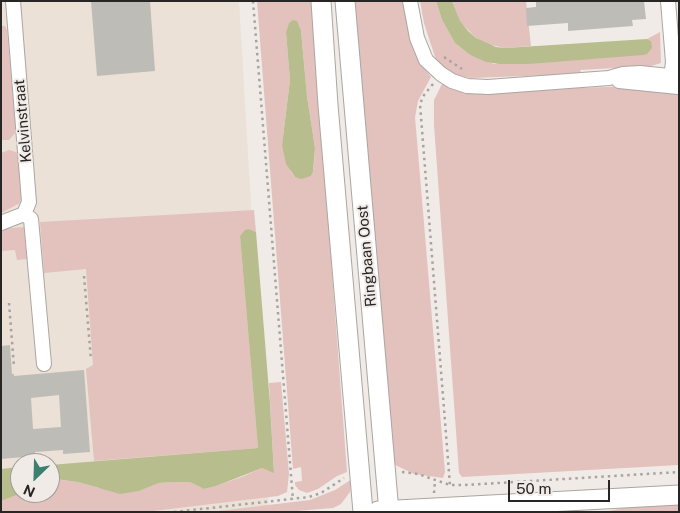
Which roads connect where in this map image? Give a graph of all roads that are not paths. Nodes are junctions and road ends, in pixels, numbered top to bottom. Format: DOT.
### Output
graph roads {
  1 [pos="13,1"];
  2 [pos="321,1"];
  3 [pos="345,1"];
  4 [pos="410,1"];
  5 [pos="668,1"];
  6 [pos="8,18"];
  7 [pos="675,81"];
  8 [pos="24,214"];
  9 [pos="1,223"];
  10 [pos="44,364"];
  11 [pos="679,495"];
  12 [pos="383,511"];
  13 [pos="363,512"];
  1 -- 6 [label="street, Kelvinstraat"];
  2 -- 13 [label="main road, Ringbaan Oost"];
  3 -- 12 [label="main road, Ringbaan Oost"];
  4 -- 7 [label="street"];
  5 -- 7 [label="street"];
  6 -- 8 [label="street, Kelvinstraat"];
  8 -- 9 [label="street"];
  8 -- 10 [label="street"];
  11 -- 12 [label="main road"];
}
